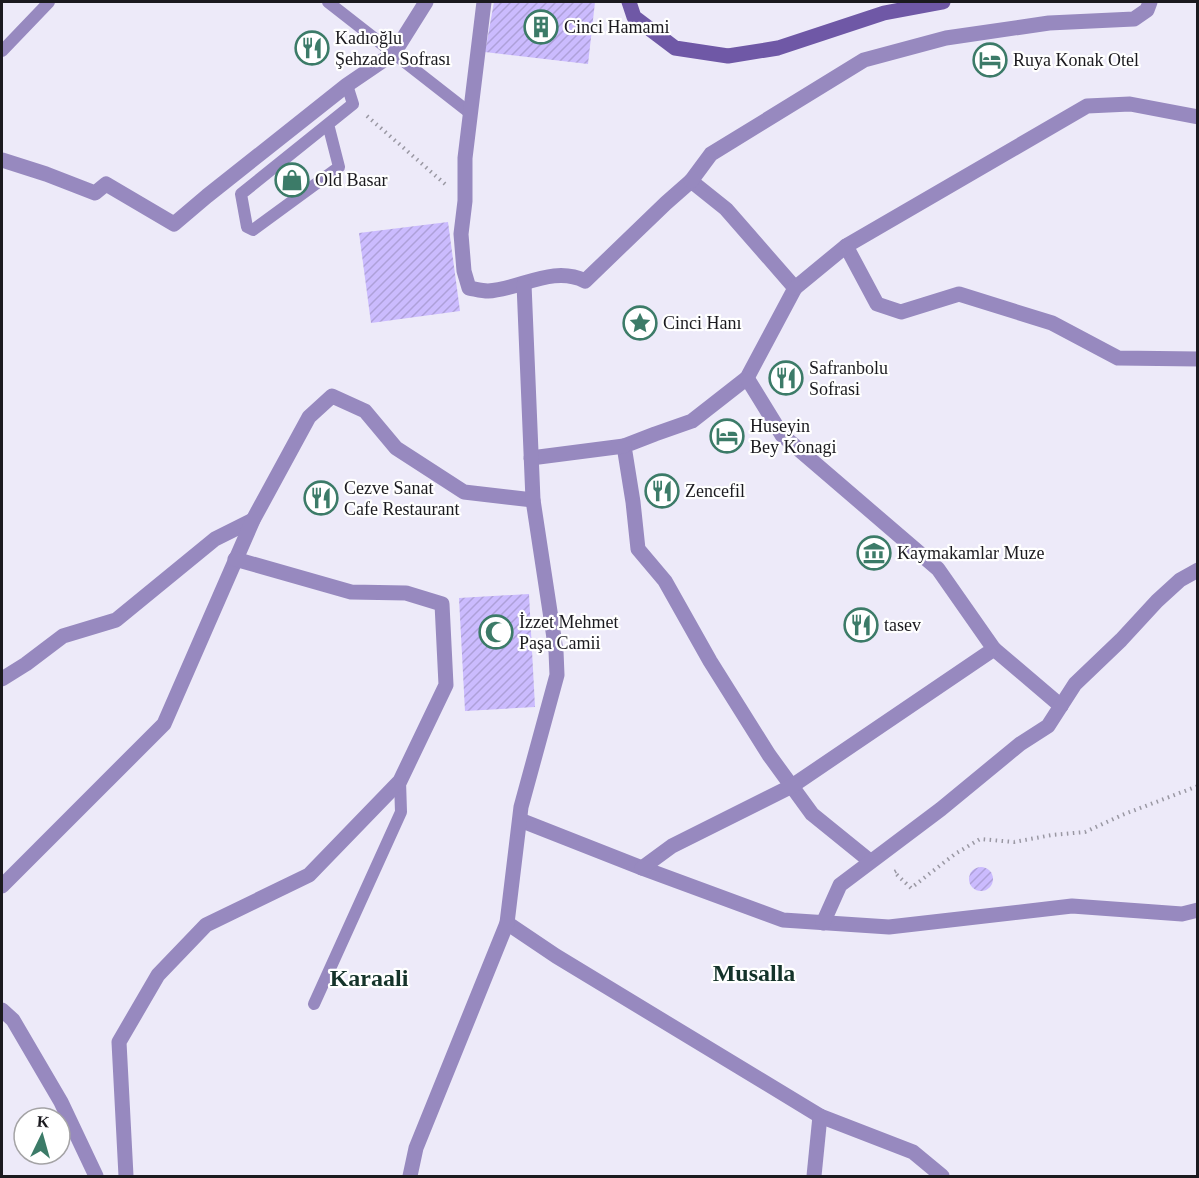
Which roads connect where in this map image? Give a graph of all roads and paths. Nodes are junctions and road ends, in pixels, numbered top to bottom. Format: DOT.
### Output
graph roads {
  1 [pos="49,2"];
  2 [pos="328,2"];
  3 [pos="426,2"];
  4 [pos="484,2"];
  5 [pos="629,2"];
  6 [pos="943,2"];
  7 [pos="1150,2"];
  8 [pos="2,51"];
  9 [pos="394,53"];
  10 [pos="347,85"];
  11 [pos="353,104"];
  12 [pos="470,113"];
  13 [pos="1197,117"];
  14 [pos="328,124"];
  15 [pos="2,160"];
  16 [pos="692,181"];
  17 [pos="465,201"];
  18 [pos="846,246"];
  19 [pos="524,284"];
  20 [pos="795,288"];
  21 [pos="1197,359"];
  22 [pos="747,378"];
  23 [pos="624,446"];
  24 [pos="531,458"];
  25 [pos="533,500"];
  26 [pos="253,519"];
  27 [pos="235,560"];
  28 [pos="1197,570"];
  29 [pos="994,649"];
  30 [pos="2,679"];
  31 [pos="1061,706"];
  32 [pos="400,781"];
  33 [pos="792,786"];
  34 [pos="1197,786"];
  35 [pos="520,820"];
  36 [pos="870,861"];
  37 [pos="903,866"];
  38 [pos="642,868"];
  39 [pos="2,886"];
  40 [pos="1197,910"];
  41 [pos="507,923"];
  42 [pos="823,923"];
  43 [pos="314,1004"];
  44 [pos="2,1010"];
  45 [pos="820,1116"];
  46 [pos="96,1176"];
  47 [pos="126,1176"];
  48 [pos="410,1176"];
  49 [pos="814,1176"];
  50 [pos="942,1176"];
  1 -- 8 [label="lane"];
  2 -- 9 [label="lane"];
  3 -- 9 [label="street"];
  4 -- 12 [label="street"];
  5 -- 6 [label="main road"];
  7 -- 16 [label="street"];
  9 -- 10 [label="street"];
  9 -- 12 [label="lane"];
  10 -- 11 [label="lane"];
  10 -- 15 [label="street"];
  11 -- 14 [label="lane"];
  11 -- 17 [label="path"];
  12 -- 17 [label="street"];
  13 -- 18 [label="street"];
  14 -- 14 [label="lane"];
  16 -- 19 [label="street"];
  16 -- 20 [label="street"];
  17 -- 19 [label="street"];
  18 -- 20 [label="street"];
  18 -- 21 [label="street"];
  19 -- 24 [label="street"];
  20 -- 22 [label="street"];
  22 -- 23 [label="street"];
  22 -- 29 [label="street"];
  23 -- 24 [label="street"];
  23 -- 33 [label="street"];
  24 -- 25 [label="street"];
  25 -- 26 [label="street"];
  25 -- 35 [label="street"];
  26 -- 27 [label="street"];
  26 -- 30 [label="street"];
  27 -- 32 [label="street"];
  27 -- 39 [label="street"];
  28 -- 31 [label="street"];
  29 -- 31 [label="street"];
  29 -- 33 [label="street"];
  31 -- 36 [label="street"];
  32 -- 43 [label="lane"];
  32 -- 47 [label="street"];
  33 -- 36 [label="street"];
  33 -- 38 [label="street"];
  34 -- 37 [label="path"];
  35 -- 38 [label="street"];
  35 -- 41 [label="street"];
  36 -- 42 [label="street"];
  38 -- 42 [label="street"];
  40 -- 42 [label="street"];
  41 -- 45 [label="street"];
  41 -- 48 [label="street"];
  44 -- 46 [label="street"];
  45 -- 49 [label="street"];
  45 -- 50 [label="street"];
}
